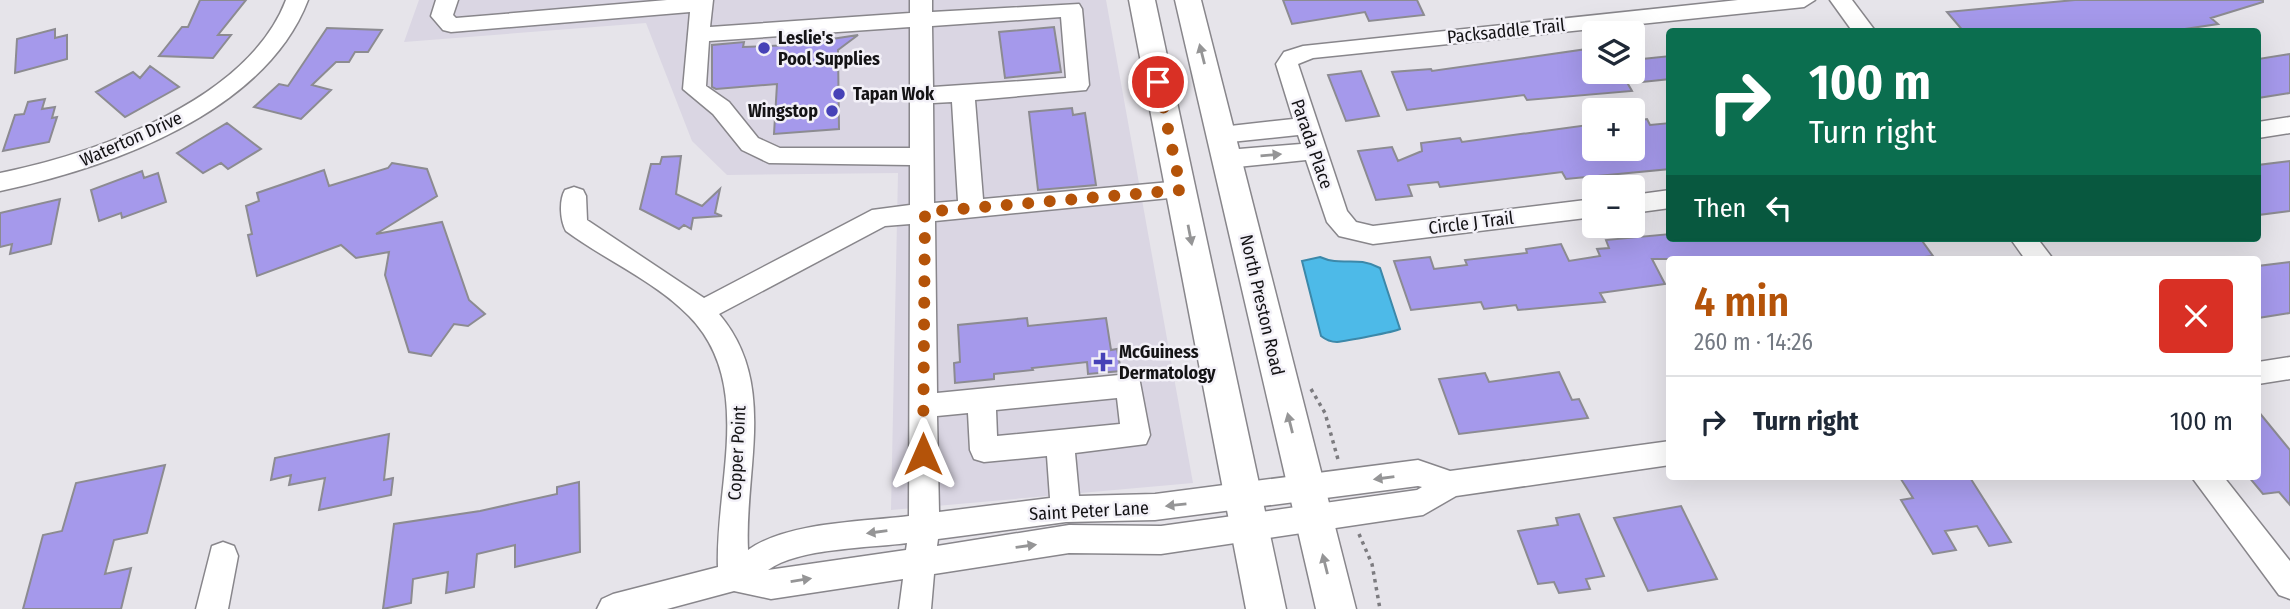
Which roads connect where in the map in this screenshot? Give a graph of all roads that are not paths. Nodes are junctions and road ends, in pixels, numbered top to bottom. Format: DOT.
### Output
graph roads {
  1 [pos="297,0"];
  2 [pos="459,0"];
  3 [pos="1000,0"];
  4 [pos="1142,0"];
  5 [pos="1188,0"];
  6 [pos="1804,0"];
  7 [pos="1841,0"];
  8 [pos="701,2"];
  9 [pos="1070,4"];
  10 [pos="958,5"];
  11 [pos="573,7"];
  12 [pos="445,8"];
  13 [pos="921,9"];
  14 [pos="1862,28"];
  15 [pos="699,35"];
  16 [pos="1292,57"];
  17 [pos="963,93"];
  18 [pos="923,96"];
  19 [pos="2290,125"];
  20 [pos="1307,126"];
  21 [pos="2261,130"];
  22 [pos="1224,147"];
  23 [pos="1314,151"];
  24 [pos="923,156"];
  25 [pos="0,181"];
  26 [pos="1181,190"];
  27 [pos="574,196"];
  28 [pos="1666,200"];
  29 [pos="1645,203"];
  30 [pos="971,209"];
  31 [pos="1582,209"];
  32 [pos="925,212"];
  33 [pos="1348,229"];
  34 [pos="2026,242"];
  35 [pos="2038,256"];
  36 [pos="702,311"];
  37 [pos="2290,368"];
  38 [pos="2261,373"];
  39 [pos="981,400"];
  40 [pos="923,406"];
  41 [pos="1060,442"];
  42 [pos="1666,454"];
  43 [pos="2209,480"];
  44 [pos="1310,504"];
  45 [pos="1066,509"];
  46 [pos="1247,513"];
  47 [pos="924,526"];
  48 [pos="223,556"];
  49 [pos="922,561"];
  50 [pos="734,577"];
  51 [pos="2290,585"];
  52 [pos="212,609"];
  53 [pos="613,609"];
  54 [pos="915,609"];
  55 [pos="1266,609"];
  56 [pos="1336,609"];
  1 -- 25 [label="street, Waterton Drive"];
  2 -- 12 [label="street"];
  3 -- 10 [label="street"];
  4 -- 26 [label="main road"];
  22 -- 5 [label="main road, North Preston Road, one-way"];
  6 -- 16 [label="street, Packsaddle Trail"];
  7 -- 14 [label="street"];
  8 -- 11 [label="street"];
  8 -- 15 [label="street"];
  9 -- 10 [label="street"];
  9 -- 17 [label="street"];
  10 -- 13 [label="street"];
  11 -- 12 [label="street"];
  13 -- 15 [label="street"];
  13 -- 18 [label="street"];
  15 -- 24 [label="street"];
  16 -- 20 [label="street, Parada Place"];
  17 -- 18 [label="street"];
  17 -- 30 [label="street"];
  18 -- 24 [label="street"];
  19 -- 21 [label="street"];
  20 -- 22 [label="street"];
  20 -- 23 [label="street, Parada Place"];
  22 -- 23 [label="street, one-way"];
  44 -- 22 [label="main road, North Preston Road, one-way"];
  23 -- 33 [label="street, Parada Place"];
  24 -- 32 [label="street"];
  26 -- 30 [label="street"];
  26 -- 46 [label="main road, one-way"];
  27 -- 36 [label="street, Copper Point"];
  28 -- 29 [label="street"];
  30 -- 32 [label="street"];
  31 -- 33 [label="street, Circle J Trail"];
  32 -- 36 [label="street"];
  32 -- 40 [label="street"];
  34 -- 35 [label="street"];
  36 -- 50 [label="street, Copper Point"];
  37 -- 38 [label="street"];
  39 -- 40 [label="street"];
  39 -- 41 [label="street"];
  39 -- 41 [label="street"];
  40 -- 47 [label="street"];
  41 -- 45 [label="street"];
  42 -- 44 [label="street, Saint Peter Lane"];
  43 -- 51 [label="street"];
  44 -- 46 [label="street, Saint Peter Lane"];
  56 -- 44 [label="main road, North Preston Road, one-way"];
  46 -- 45 [label="street, Saint Peter Lane, one-way"];
  45 -- 47 [label="street, Saint Peter Lane"];
  49 -- 46 [label="street, Saint Peter Lane, one-way"];
  46 -- 55 [label="main road"];
  47 -- 49 [label="street"];
  47 -- 50 [label="street, Saint Peter Lane, one-way"];
  48 -- 52 [label="street"];
  50 -- 49 [label="street, Saint Peter Lane, one-way"];
  49 -- 54 [label="street"];
  50 -- 53 [label="street, Saint Peter Lane"];
}
